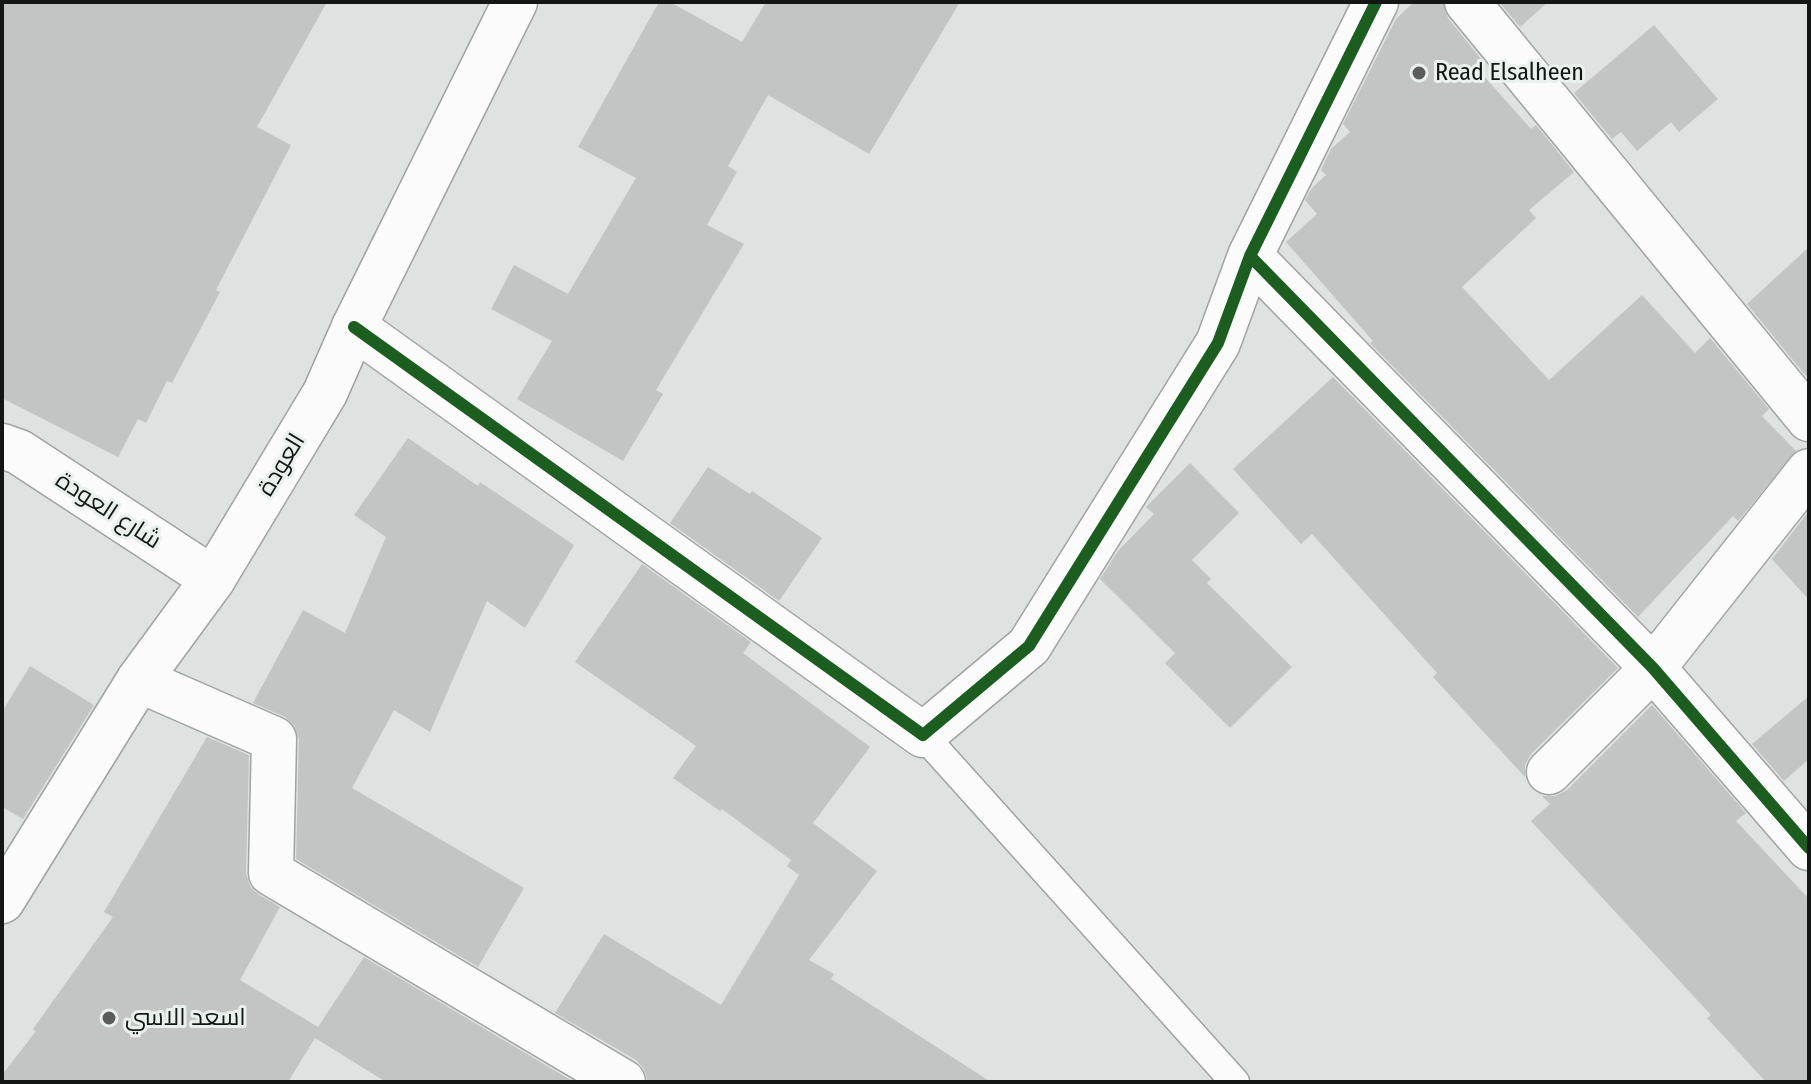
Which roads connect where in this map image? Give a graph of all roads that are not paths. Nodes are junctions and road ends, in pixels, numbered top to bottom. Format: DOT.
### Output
graph roads {
  1 [pos="515,2"];
  2 [pos="1376,2"];
  3 [pos="1467,2"];
  4 [pos="1250,256"];
  5 [pos="354,327"];
  6 [pos="1809,419"];
  7 [pos="2,446"];
  8 [pos="1809,471"];
  9 [pos="213,579"];
  10 [pos="1653,668"];
  11 [pos="139,680"];
  12 [pos="923,735"];
  13 [pos="1549,772"];
  14 [pos="1809,848"];
  15 [pos="2,901"];
  16 [pos="623,1082"];
  17 [pos="1235,1082"];
  1 -- 5 [label="street, العودة"];
  2 -- 4 [label="street"];
  3 -- 6 [label="street"];
  4 -- 10 [label="street"];
  4 -- 12 [label="street"];
  5 -- 9 [label="street, العودة"];
  5 -- 12 [label="street"];
  7 -- 9 [label="street, شارع العودة"];
  8 -- 10 [label="street"];
  9 -- 11 [label="street, العودة"];
  10 -- 13 [label="street"];
  10 -- 14 [label="street"];
  11 -- 15 [label="street, العودة"];
  11 -- 16 [label="street"];
  12 -- 17 [label="lane"];
}
